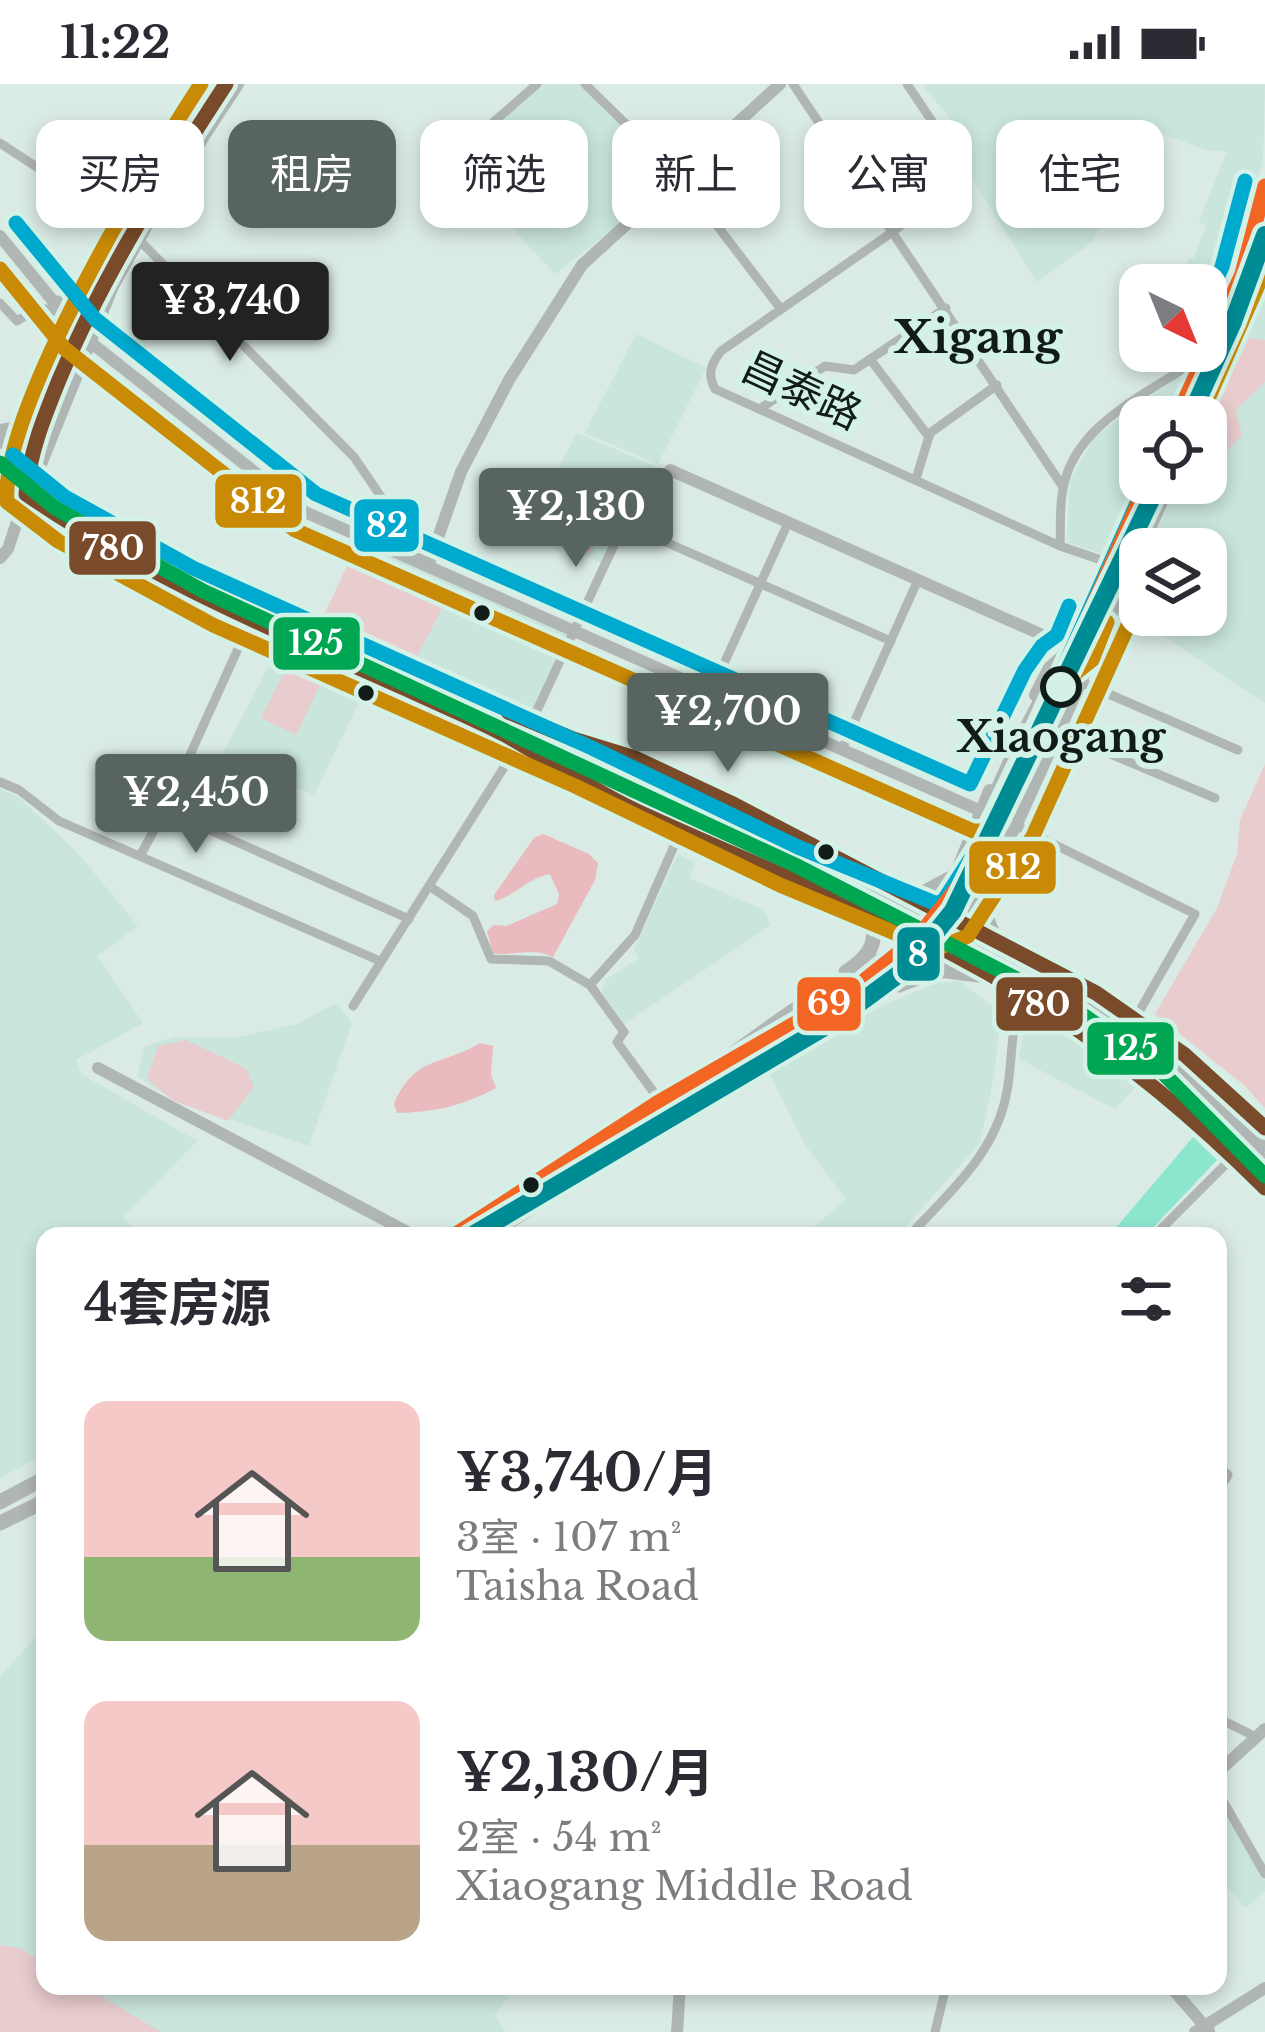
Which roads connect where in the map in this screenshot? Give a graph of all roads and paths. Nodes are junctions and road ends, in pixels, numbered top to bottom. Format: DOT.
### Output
graph roads {
  1 [pos="226,84"];
  2 [pos="237,84"];
  3 [pos="585,84"];
  4 [pos="780,84"];
  5 [pos="794,84"];
  6 [pos="907,84"];
  7 [pos="531,86"];
  8 [pos="494,120"];
  9 [pos="622,120"];
  10 [pos="741,120"];
  11 [pos="0,143"];
  12 [pos="1265,186"];
  13 [pos="623,228"];
  14 [pos="719,228"];
  15 [pos="894,231"];
  16 [pos="135,235"];
  17 [pos="0,236"];
  18 [pos="1265,270"];
  19 [pos="106,281"];
  20 [pos="53,302"];
  21 [pos="0,303"];
  22 [pos="780,308"];
  23 [pos="946,308"];
  24 [pos="1227,308"];
  25 [pos="66,318"];
  26 [pos="84,338"];
  27 [pos="870,359"];
  28 [pos="1179,372"];
  29 [pos="997,385"];
  30 [pos="1211,396"];
  31 [pos="760,408"];
  32 [pos="47,409"];
  33 [pos="0,435"];
  34 [pos="929,437"];
  35 [pos="0,448"];
  36 [pos="0,467"];
  37 [pos="32,468"];
  38 [pos="670,470"];
  39 [pos="916,479"];
  40 [pos="1063,487"];
  41 [pos="26,494"];
  42 [pos="1137,504"];
  43 [pos="1160,504"];
  44 [pos="787,525"];
  45 [pos="1060,546"];
  46 [pos="0,558"];
  47 [pos="1110,563"];
  48 [pos="428,566"];
  49 [pos="917,583"];
  50 [pos="760,585"];
  51 [pos="251,620"];
  52 [pos="572,629"];
  53 [pos="891,641"];
  54 [pos="1074,649"];
  55 [pos="1081,682"];
  56 [pos="712,690"];
  57 [pos="532,721"];
  58 [pos="1058,732"];
  59 [pos="573,739"];
  60 [pos="526,744"];
  61 [pos="843,747"];
  62 [pos="1238,750"];
  63 [pos="0,782"];
  64 [pos="1216,798"];
  65 [pos="166,810"];
  66 [pos="980,811"];
  67 [pos="1007,822"];
  68 [pos="681,830"];
  69 [pos="1000,851"];
  70 [pos="812,854"];
  71 [pos="140,856"];
  72 [pos="797,868"];
  73 [pos="958,870"];
  74 [pos="858,871"];
  75 [pos="431,887"];
  76 [pos="823,892"];
  77 [pos="899,892"];
  78 [pos="866,911"];
  79 [pos="409,919"];
  80 [pos="934,925"];
  81 [pos="1008,952"];
  82 [pos="380,961"];
  83 [pos="902,964"];
  84 [pos="1006,983"];
  85 [pos="590,986"];
  86 [pos="1024,994"];
  87 [pos="874,996"];
  88 [pos="353,1006"];
  89 [pos="1072,1008"];
  90 [pos="1136,1017"];
  91 [pos="1113,1033"];
  92 [pos="98,1068"];
  93 [pos="712,1070"];
  94 [pos="660,1101"];
  95 [pos="1230,1103"];
  96 [pos="1261,1132"];
  97 [pos="1232,1153"];
  98 [pos="1265,1164"];
  99 [pos="1265,1176"];
  100 [pos="1265,1188"];
  101 [pos="399,1227"];
  102 [pos="467,1227"];
  103 [pos="502,1227"];
  104 [pos="917,1227"];
  105 [pos="1162,1227"];
  106 [pos="36,1483"];
  107 [pos="0,1502"];
  108 [pos="36,1505"];
  109 [pos="0,1522"];
  110 [pos="1227,1721"];
  111 [pos="1261,1733"];
  112 [pos="1227,1764"];
  113 [pos="1227,1808"];
  114 [pos="1265,1874"];
  115 [pos="1265,1988"];
  116 [pos="679,1995"];
  117 [pos="944,1995"];
  118 [pos="1177,1995"];
  119 [pos="1204,2030"];
  120 [pos="677,2032"];
  121 [pos="934,2032"];
  1 -- 16 [label="main road"];
  2 -- 16 [label="main road"];
  3 -- 9 [label="street"];
  4 -- 10 [label="street"];
  5 -- 15 [label="street"];
  6 -- 15 [label="street, 昌泰路"];
  7 -- 8 [label="street"];
  11 -- 16 [label="street"];
  12 -- 24 [label="main road"];
  13 -- 48 [label="street"];
  14 -- 22 [label="street"];
  15 -- 22 [label="street, 昌泰路"];
  15 -- 23 [label="street"];
  16 -- 19 [label="main road"];
  16 -- 26 [label="main road"];
  16 -- 48 [label="street"];
  17 -- 20 [label="street"];
  18 -- 30 [label="main road"];
  19 -- 20 [label="street"];
  19 -- 26 [label="main road"];
  20 -- 25 [label="street"];
  21 -- 25 [label="street"];
  22 -- 31 [label="street, 昌泰路"];
  23 -- 27 [label="street"];
  23 -- 29 [label="street"];
  25 -- 26 [label="street"];
  26 -- 32 [label="main road"];
  26 -- 37 [label="main road"];
  26 -- 48 [label="street"];
  27 -- 31 [label="street"];
  27 -- 34 [label="street"];
  28 -- 40 [label="street"];
  29 -- 34 [label="street"];
  29 -- 40 [label="street"];
  31 -- 39 [label="street, 昌泰路"];
  32 -- 33 [label="main road"];
  32 -- 37 [label="main road"];
  33 -- 37 [label="main road"];
  34 -- 39 [label="street"];
  35 -- 80 [label="highway"];
  36 -- 41 [label="main road"];
  36 -- 80 [label="highway"];
  37 -- 41 [label="main road"];
  37 -- 57 [label="main road"];
  38 -- 44 [label="street"];
  39 -- 45 [label="street, 昌泰路"];
  40 -- 45 [label="street"];
  41 -- 46 [label="street"];
  41 -- 51 [label="main road"];
  42 -- 47 [label="main road"];
  43 -- 55 [label="main road"];
  44 -- 49 [label="street"];
  44 -- 50 [label="street"];
  45 -- 47 [label="street, 昌泰路"];
  47 -- 54 [label="main road"];
  48 -- 52 [label="street"];
  49 -- 53 [label="street"];
  49 -- 54 [label="street"];
  50 -- 52 [label="street"];
  50 -- 53 [label="street"];
  50 -- 56 [label="street"];
  51 -- 60 [label="main road"];
  51 -- 65 [label="street"];
  52 -- 56 [label="street"];
  52 -- 57 [label="street"];
  53 -- 61 [label="street"];
  54 -- 66 [label="main road"];
  54 -- 67 [label="main road"];
  54 -- 89 [label="highway"];
  55 -- 58 [label="main road"];
  55 -- 62 [label="street"];
  56 -- 61 [label="street"];
  57 -- 59 [label="main road"];
  58 -- 64 [label="street"];
  58 -- 67 [label="main road"];
  59 -- 70 [label="main road"];
  59 -- 74 [label="street"];
  59 -- 80 [label="highway"];
  60 -- 68 [label="street"];
  60 -- 72 [label="main road"];
  60 -- 75 [label="street"];
  60 -- 80 [label="highway"];
  61 -- 66 [label="street"];
  63 -- 71 [label="street"];
  65 -- 71 [label="street"];
  65 -- 79 [label="street"];
  66 -- 67 [label="street"];
  66 -- 73 [label="main road"];
  67 -- 69 [label="main road"];
  67 -- 73 [label="main road"];
  67 -- 80 [label="main road"];
  67 -- 90 [label="street"];
  68 -- 76 [label="street"];
  68 -- 85 [label="street"];
  69 -- 80 [label="main road"];
  69 -- 81 [label="main road"];
  70 -- 72 [label="street"];
  70 -- 74 [label="main road"];
  71 -- 82 [label="street"];
  72 -- 76 [label="main road"];
  72 -- 80 [label="main road"];
  73 -- 77 [label="main road"];
  73 -- 80 [label="main road"];
  74 -- 77 [label="main road"];
  75 -- 79 [label="street"];
  75 -- 85 [label="street"];
  76 -- 78 [label="main road"];
  77 -- 80 [label="main road"];
  78 -- 80 [label="main road"];
  78 -- 93 [label="main road"];
  79 -- 82 [label="street"];
  80 -- 81 [label="highway"];
  80 -- 81 [label="main road"];
  80 -- 83 [label="main road"];
  80 -- 84 [label="main road"];
  80 -- 89 [label="highway"];
  81 -- 84 [label="street"];
  81 -- 90 [label="main road"];
  81 -- 93 [label="highway"];
  81 -- 95 [label="highway"];
  82 -- 88 [label="street"];
  83 -- 87 [label="main road"];
  83 -- 93 [label="main road"];
  84 -- 86 [label="main road"];
  84 -- 87 [label="main road"];
  85 -- 94 [label="street"];
  86 -- 97 [label="main road"];
  86 -- 104 [label="street"];
  87 -- 103 [label="main road"];
  89 -- 91 [label="highway"];
  90 -- 95 [label="main road"];
  91 -- 98 [label="highway"];
  91 -- 99 [label="highway"];
  92 -- 101 [label="street"];
  93 -- 94 [label="main road"];
  94 -- 102 [label="main road"];
  95 -- 96 [label="highway"];
  97 -- 100 [label="main road"];
  97 -- 105 [label="street"];
  106 -- 107 [label="main road"];
  108 -- 109 [label="main road"];
  110 -- 111 [label="street"];
  111 -- 112 [label="street"];
  113 -- 114 [label="street"];
  115 -- 119 [label="street"];
  116 -- 120 [label="street"];
  117 -- 121 [label="street"];
  118 -- 119 [label="street"];
}
